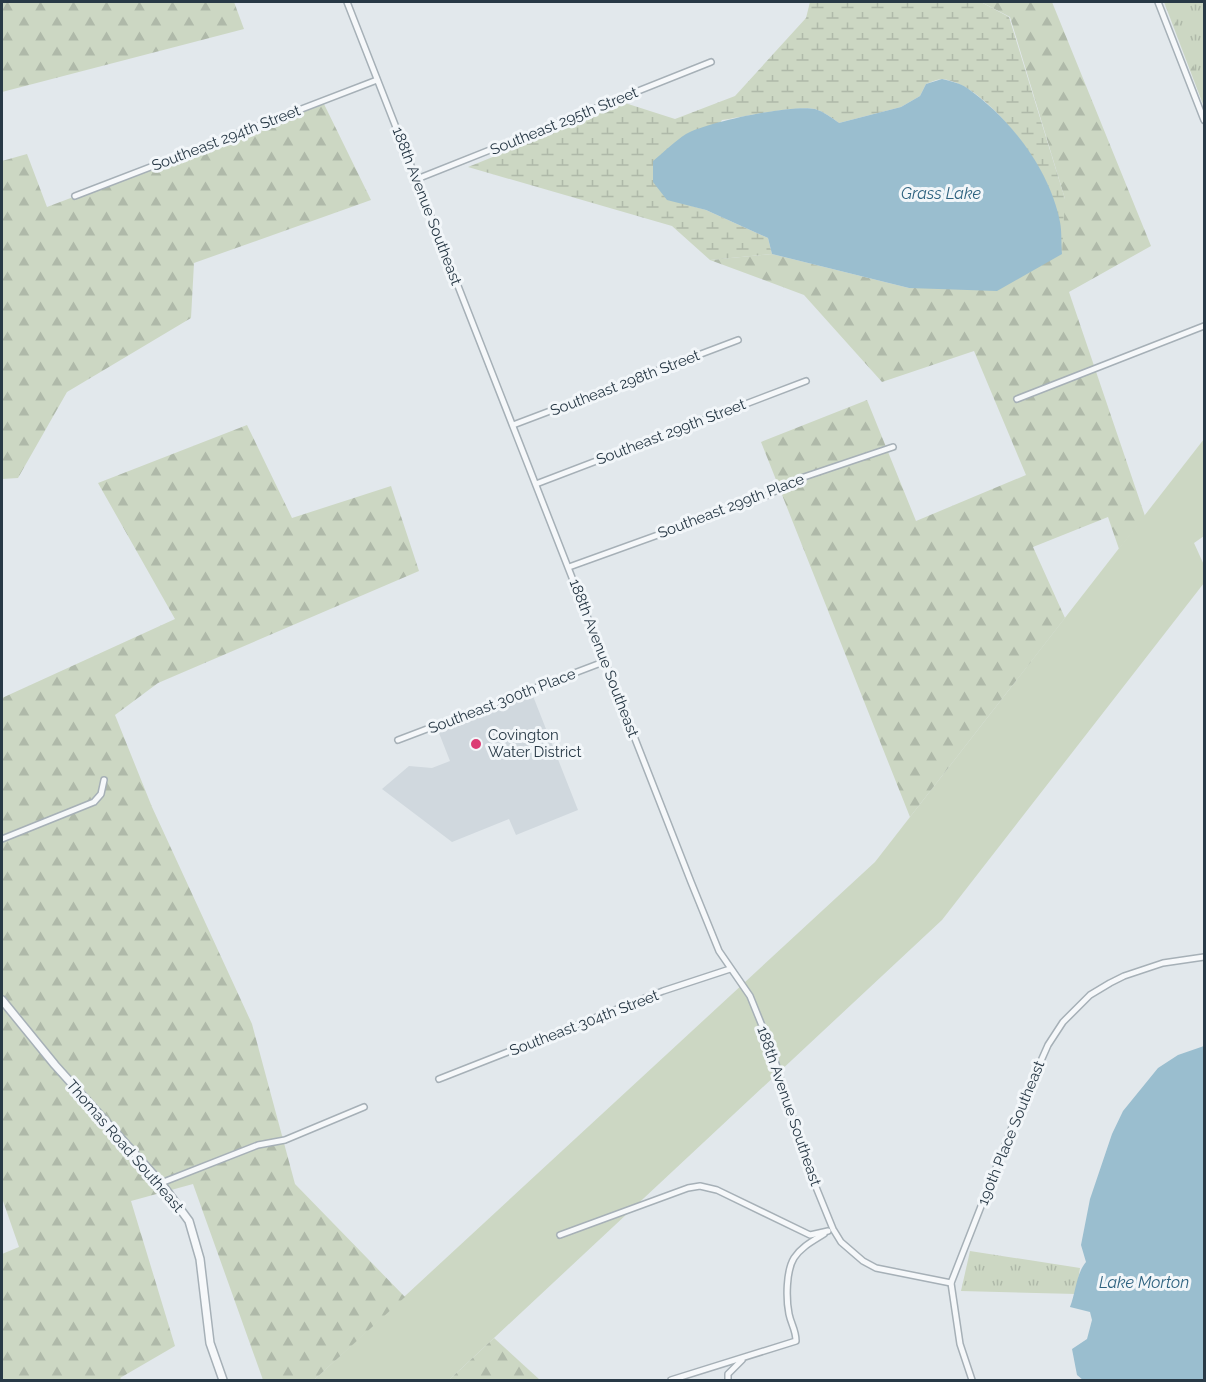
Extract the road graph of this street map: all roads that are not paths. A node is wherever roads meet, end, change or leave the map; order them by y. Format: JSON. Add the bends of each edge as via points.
{"nodes":[{"id":1,"x":347,"y":2,"type":"edge"},
{"id":2,"x":1158,"y":2,"type":"edge"},
{"id":3,"x":711,"y":62,"type":"dead end"},
{"id":4,"x":377,"y":80,"type":"junction"},
{"id":5,"x":1204,"y":120,"type":"edge"},
{"id":6,"x":417,"y":179,"type":"junction"},
{"id":7,"x":75,"y":196,"type":"dead end"},
{"id":8,"x":1204,"y":326,"type":"edge"},
{"id":9,"x":738,"y":340,"type":"dead end"},
{"id":10,"x":806,"y":381,"type":"dead end"},
{"id":11,"x":1017,"y":399,"type":"dead end"},
{"id":12,"x":513,"y":425,"type":"junction"},
{"id":13,"x":893,"y":447,"type":"dead end"},
{"id":14,"x":536,"y":483,"type":"junction"},
{"id":15,"x":569,"y":567,"type":"junction"},
{"id":16,"x":606,"y":661,"type":"junction"},
{"id":17,"x":399,"y":740,"type":"dead end"},
{"id":18,"x":104,"y":780,"type":"dead end"},
{"id":19,"x":2,"y":838,"type":"edge"},
{"id":20,"x":1204,"y":957,"type":"edge"},
{"id":21,"x":730,"y":969,"type":"junction"},
{"id":22,"x":2,"y":1000,"type":"edge"},
{"id":23,"x":439,"y":1079,"type":"dead end"},
{"id":24,"x":364,"y":1107,"type":"dead end"},
{"id":25,"x":161,"y":1183,"type":"junction"},
{"id":26,"x":831,"y":1230,"type":"junction"},
{"id":27,"x":560,"y":1235,"type":"dead end"},
{"id":28,"x":951,"y":1283,"type":"junction"},
{"id":29,"x":743,"y":1359,"type":"junction"},
{"id":30,"x":223,"y":1380,"type":"edge"},
{"id":31,"x":672,"y":1380,"type":"edge"},
{"id":32,"x":728,"y":1380,"type":"edge"},
{"id":33,"x":972,"y":1380,"type":"edge"}],
"edges":[{"from":1,"to":4,"type":"street","name":"188th Avenue Southeast"},
{"from":2,"to":5,"type":"street"},
{"from":3,"to":6,"type":"street","name":"Southeast 295th Street"},
{"from":4,"to":6,"type":"street","name":"188th Avenue Southeast"},
{"from":4,"to":7,"type":"street","name":"Southeast 294th Street"},
{"from":6,"to":12,"type":"street","name":"188th Avenue Southeast"},
{"from":8,"to":11,"type":"street"},
{"from":9,"to":12,"type":"street","name":"Southeast 298th Street"},
{"from":10,"to":14,"type":"street","name":"Southeast 299th Street"},
{"from":12,"to":14,"type":"street","name":"188th Avenue Southeast"},
{"from":13,"to":15,"type":"street","name":"Southeast 299th Place"},
{"from":14,"to":15,"type":"street","name":"188th Avenue Southeast"},
{"from":15,"to":16,"type":"street","name":"188th Avenue Southeast"},
{"from":16,"to":17,"type":"street","name":"Southeast 300th Place"},
{"from":16,"to":21,"type":"street","name":"188th Avenue Southeast","via":[[691,882]]},
{"from":18,"to":19,"type":"street","via":[[101,794],[94,802]]},
{"from":20,"to":28,"type":"street","name":"190th Place Southeast","via":[[1163,963],[1110,983],[1090,995],[1063,1023],[1048,1045],[1014,1122]]},
{"from":21,"to":23,"type":"street","name":"Southeast 304th Street","via":[[663,991]]},
{"from":21,"to":26,"type":"street","name":"188th Avenue Southeast","via":[[750,996],[771,1048],[808,1170]]},
{"from":22,"to":25,"type":"street","name":"Thomas Road Southeast"},
{"from":24,"to":25,"type":"street","via":[[285,1140],[258,1145]]},
{"from":25,"to":30,"type":"street","name":"Thomas Road Southeast","via":[[189,1221],[200,1259],[210,1343]]},
{"from":26,"to":27,"type":"street","via":[[810,1235],[717,1190],[700,1186]]},
{"from":26,"to":28,"type":"street","name":"188th Avenue Southeast","via":[[863,1262],[876,1268]]},
{"from":26,"to":29,"type":"street","via":[[806,1245],[793,1259],[786,1287],[796,1341]]},
{"from":28,"to":33,"type":"street","via":[[960,1344]]},
{"from":29,"to":31,"type":"street"},
{"from":29,"to":32,"type":"street","via":[[728,1374]]}]}
